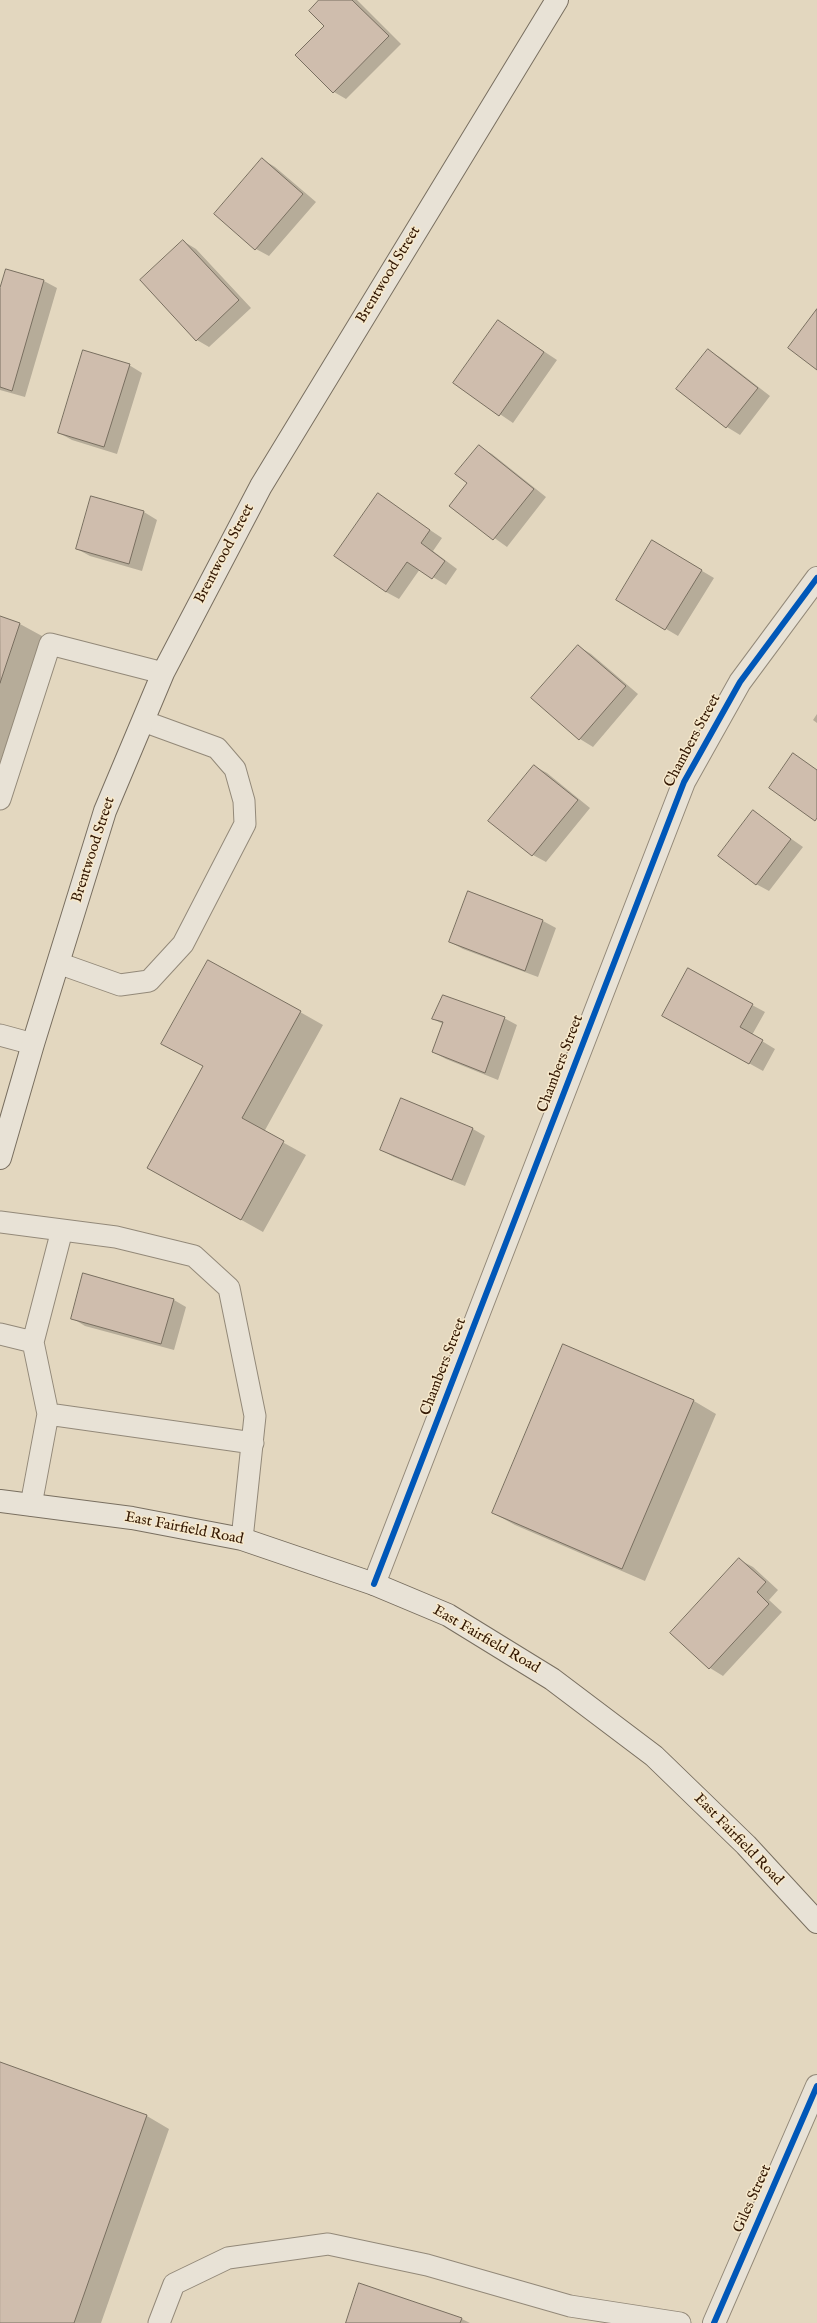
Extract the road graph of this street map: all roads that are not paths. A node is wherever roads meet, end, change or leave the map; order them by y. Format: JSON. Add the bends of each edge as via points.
{"nodes":[{"id":1,"x":557,"y":0,"type":"edge"},
{"id":2,"x":817,"y":578,"type":"edge"},
{"id":3,"x":163,"y":673,"type":"junction"},
{"id":4,"x":143,"y":721,"type":"junction"},
{"id":5,"x":0,"y":799,"type":"edge"},
{"id":6,"x":58,"y":963,"type":"junction"},
{"id":7,"x":0,"y":1035,"type":"edge"},
{"id":8,"x":33,"y":1044,"type":"junction"},
{"id":9,"x":0,"y":1158,"type":"edge"},
{"id":10,"x":0,"y":1222,"type":"edge"},
{"id":11,"x":62,"y":1230,"type":"junction"},
{"id":12,"x":0,"y":1334,"type":"edge"},
{"id":13,"x":33,"y":1342,"type":"junction"},
{"id":14,"x":48,"y":1414,"type":"junction"},
{"id":15,"x":253,"y":1443,"type":"junction"},
{"id":16,"x":0,"y":1501,"type":"edge"},
{"id":17,"x":31,"y":1505,"type":"junction"},
{"id":18,"x":242,"y":1539,"type":"junction"},
{"id":19,"x":374,"y":1584,"type":"junction"},
{"id":20,"x":817,"y":1922,"type":"edge"},
{"id":21,"x":817,"y":2086,"type":"edge"},
{"id":22,"x":159,"y":2323,"type":"edge"},
{"id":23,"x":680,"y":2323,"type":"edge"},
{"id":24,"x":714,"y":2323,"type":"edge"}],
"edges":[{"from":1,"to":3,"type":"main road","name":"Brentwood Street","via":[[261,486]]},
{"from":2,"to":19,"type":"main road","name":"Chambers Street","via":[[740,682],[684,782]]},
{"from":3,"to":4,"type":"main road","name":"Brentwood Street"},
{"from":3,"to":5,"type":"lane","via":[[50,644]]},
{"from":4,"to":6,"type":"main road","name":"Brentwood Street","via":[[105,811]]},
{"from":4,"to":6,"type":"lane","via":[[217,748],[235,769],[244,801],[245,824],[183,944],[149,981],[120,985]]},
{"from":6,"to":8,"type":"main road","name":"Brentwood Street"},
{"from":7,"to":8,"type":"lane"},
{"from":8,"to":9,"type":"main road","name":"Brentwood Street"},
{"from":10,"to":11,"type":"lane"},
{"from":11,"to":13,"type":"lane"},
{"from":11,"to":15,"type":"lane","via":[[116,1237],[194,1256],[229,1288],[255,1416]]},
{"from":12,"to":13,"type":"lane"},
{"from":13,"to":14,"type":"lane"},
{"from":14,"to":15,"type":"lane"},
{"from":14,"to":17,"type":"lane"},
{"from":15,"to":18,"type":"lane"},
{"from":16,"to":17,"type":"main road","name":"East Fairfield Road"},
{"from":17,"to":18,"type":"main road","name":"East Fairfield Road","via":[[132,1518]]},
{"from":18,"to":19,"type":"main road","name":"East Fairfield Road"},
{"from":19,"to":20,"type":"main road","name":"East Fairfield Road","via":[[448,1615],[552,1679],[654,1756],[746,1845]]},
{"from":21,"to":24,"type":"main road","name":"Giles Street"},
{"from":22,"to":23,"type":"lane","via":[[174,2284],[228,2258],[328,2244],[427,2265],[570,2306]]}]}
